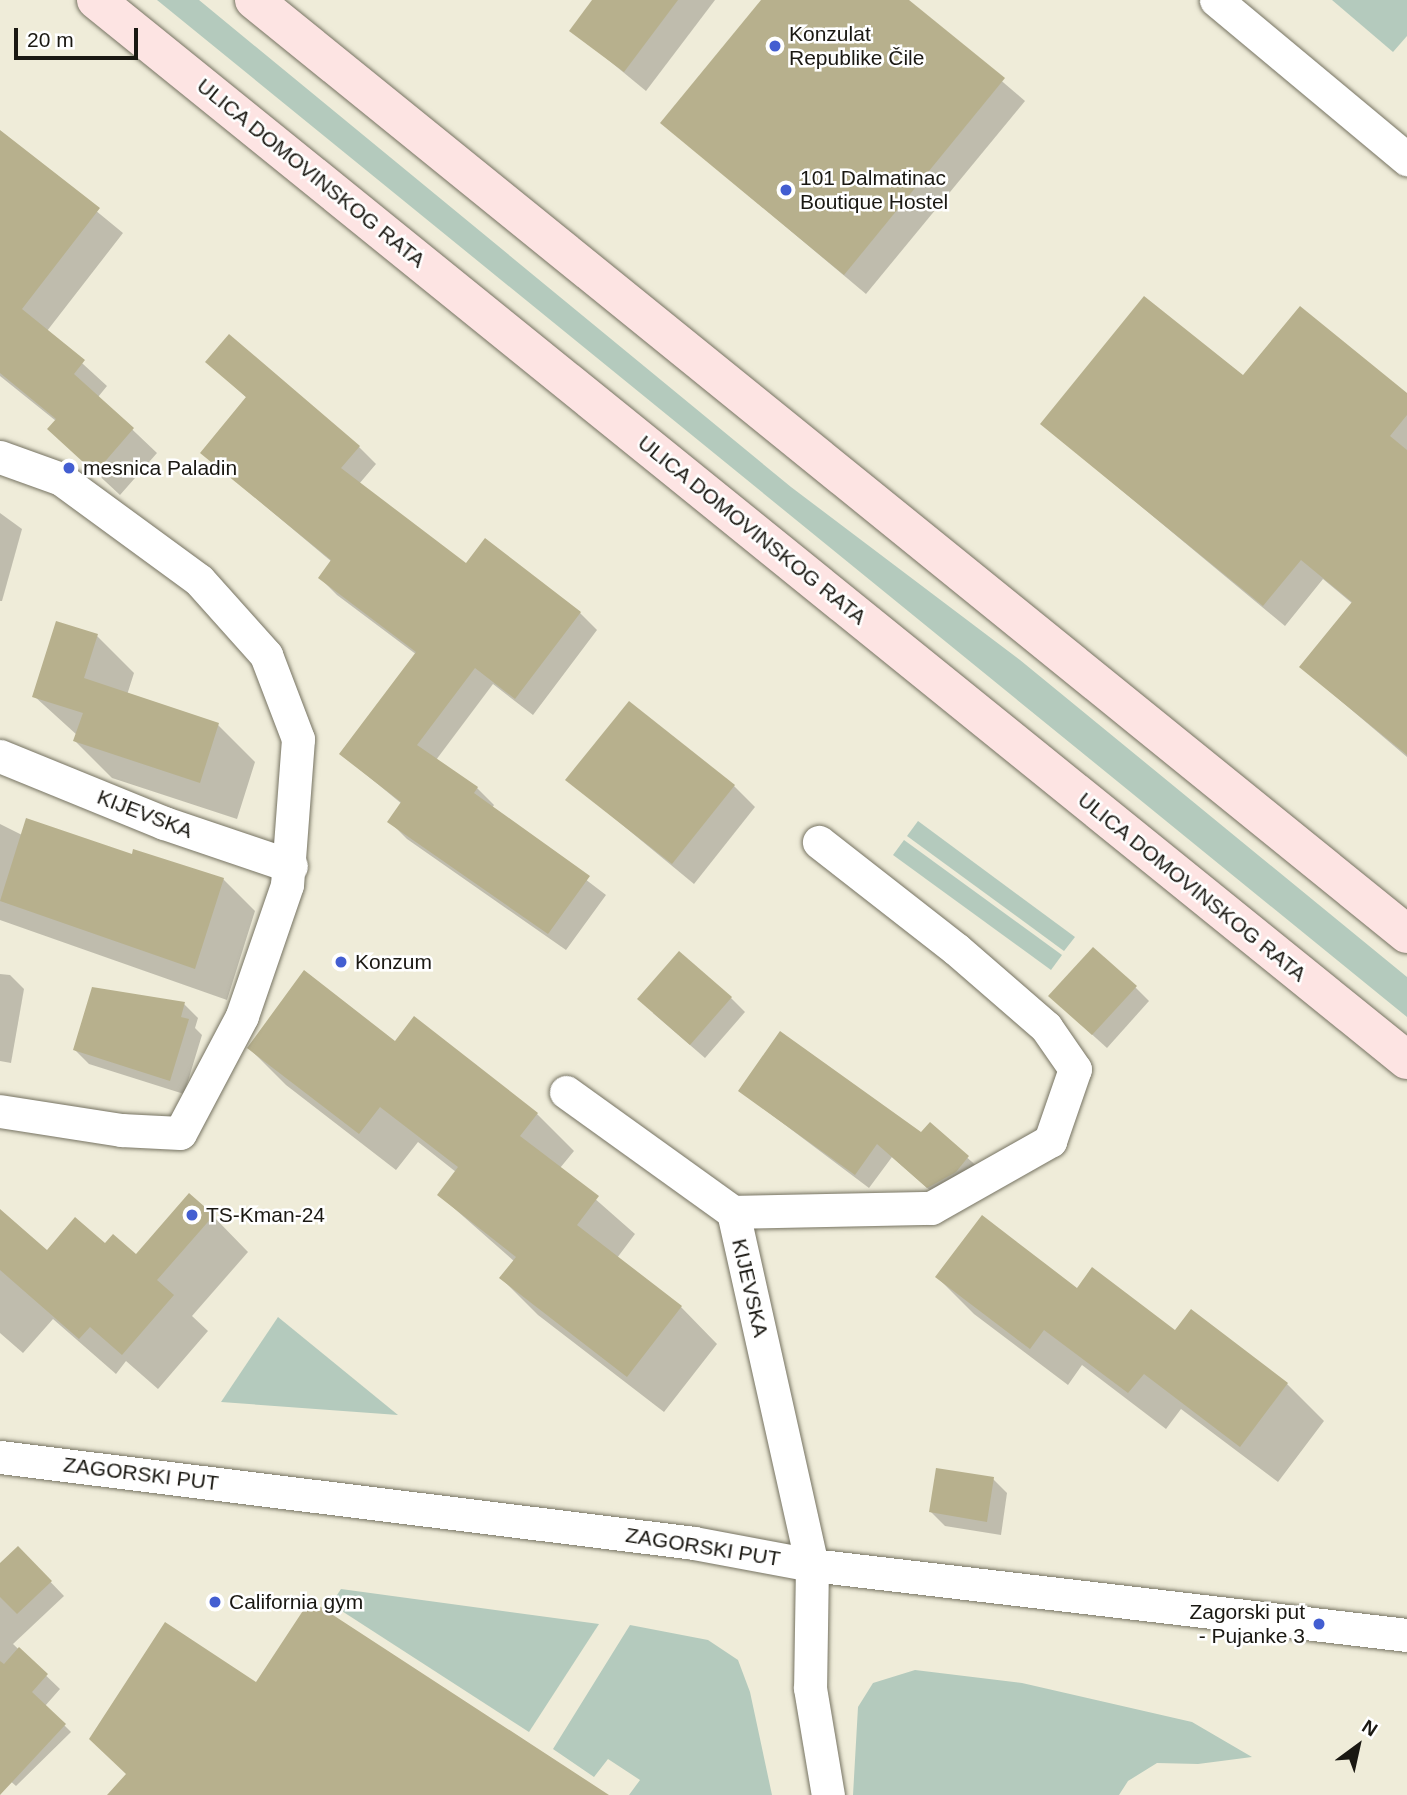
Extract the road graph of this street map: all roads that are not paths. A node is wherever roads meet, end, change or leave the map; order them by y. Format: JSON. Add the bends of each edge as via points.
{"nodes":[{"id":1,"x":96,"y":0,"type":"edge"},
{"id":2,"x":254,"y":0,"type":"edge"},
{"id":3,"x":1216,"y":0,"type":"edge"},
{"id":4,"x":1407,"y":159,"type":"edge"},
{"id":5,"x":0,"y":457,"type":"edge"},
{"id":6,"x":0,"y":756,"type":"edge"},
{"id":7,"x":819,"y":842,"type":"dead end"},
{"id":8,"x":291,"y":866,"type":"junction"},
{"id":9,"x":1407,"y":934,"type":"edge"},
{"id":10,"x":1407,"y":1060,"type":"edge"},
{"id":11,"x":566,"y":1092,"type":"dead end"},
{"id":12,"x":0,"y":1111,"type":"edge"},
{"id":13,"x":733,"y":1212,"type":"junction"},
{"id":14,"x":0,"y":1457,"type":"edge"},
{"id":15,"x":812,"y":1565,"type":"junction"},
{"id":16,"x":1407,"y":1635,"type":"edge"},
{"id":17,"x":828,"y":1795,"type":"edge"}],
"edges":[{"from":1,"to":10,"type":"main road","name":"ULICA DOMOVINSKOG RATA"},
{"from":2,"to":9,"type":"main road"},
{"from":3,"to":4,"type":"street"},
{"from":5,"to":8,"type":"street","via":[[61,479],[199,580],[266,655],[298,739]]},
{"from":6,"to":8,"type":"street","name":"KIJEVSKA","via":[[164,823]]},
{"from":7,"to":13,"type":"street","via":[[956,949],[1046,1027],[1075,1069],[1050,1141],[931,1208]]},
{"from":8,"to":12,"type":"street","via":[[242,1016],[180,1133],[121,1130]]},
{"from":11,"to":13,"type":"street","name":"KIJEVSKA"},
{"from":13,"to":15,"type":"street","name":"KIJEVSKA"},
{"from":14,"to":15,"type":"street","name":"ZAGORSKI PUT","via":[[694,1543]]},
{"from":15,"to":16,"type":"street","name":"ZAGORSKI PUT"},
{"from":15,"to":17,"type":"street","name":"KIJEVSKA","via":[[810,1688]]}]}
